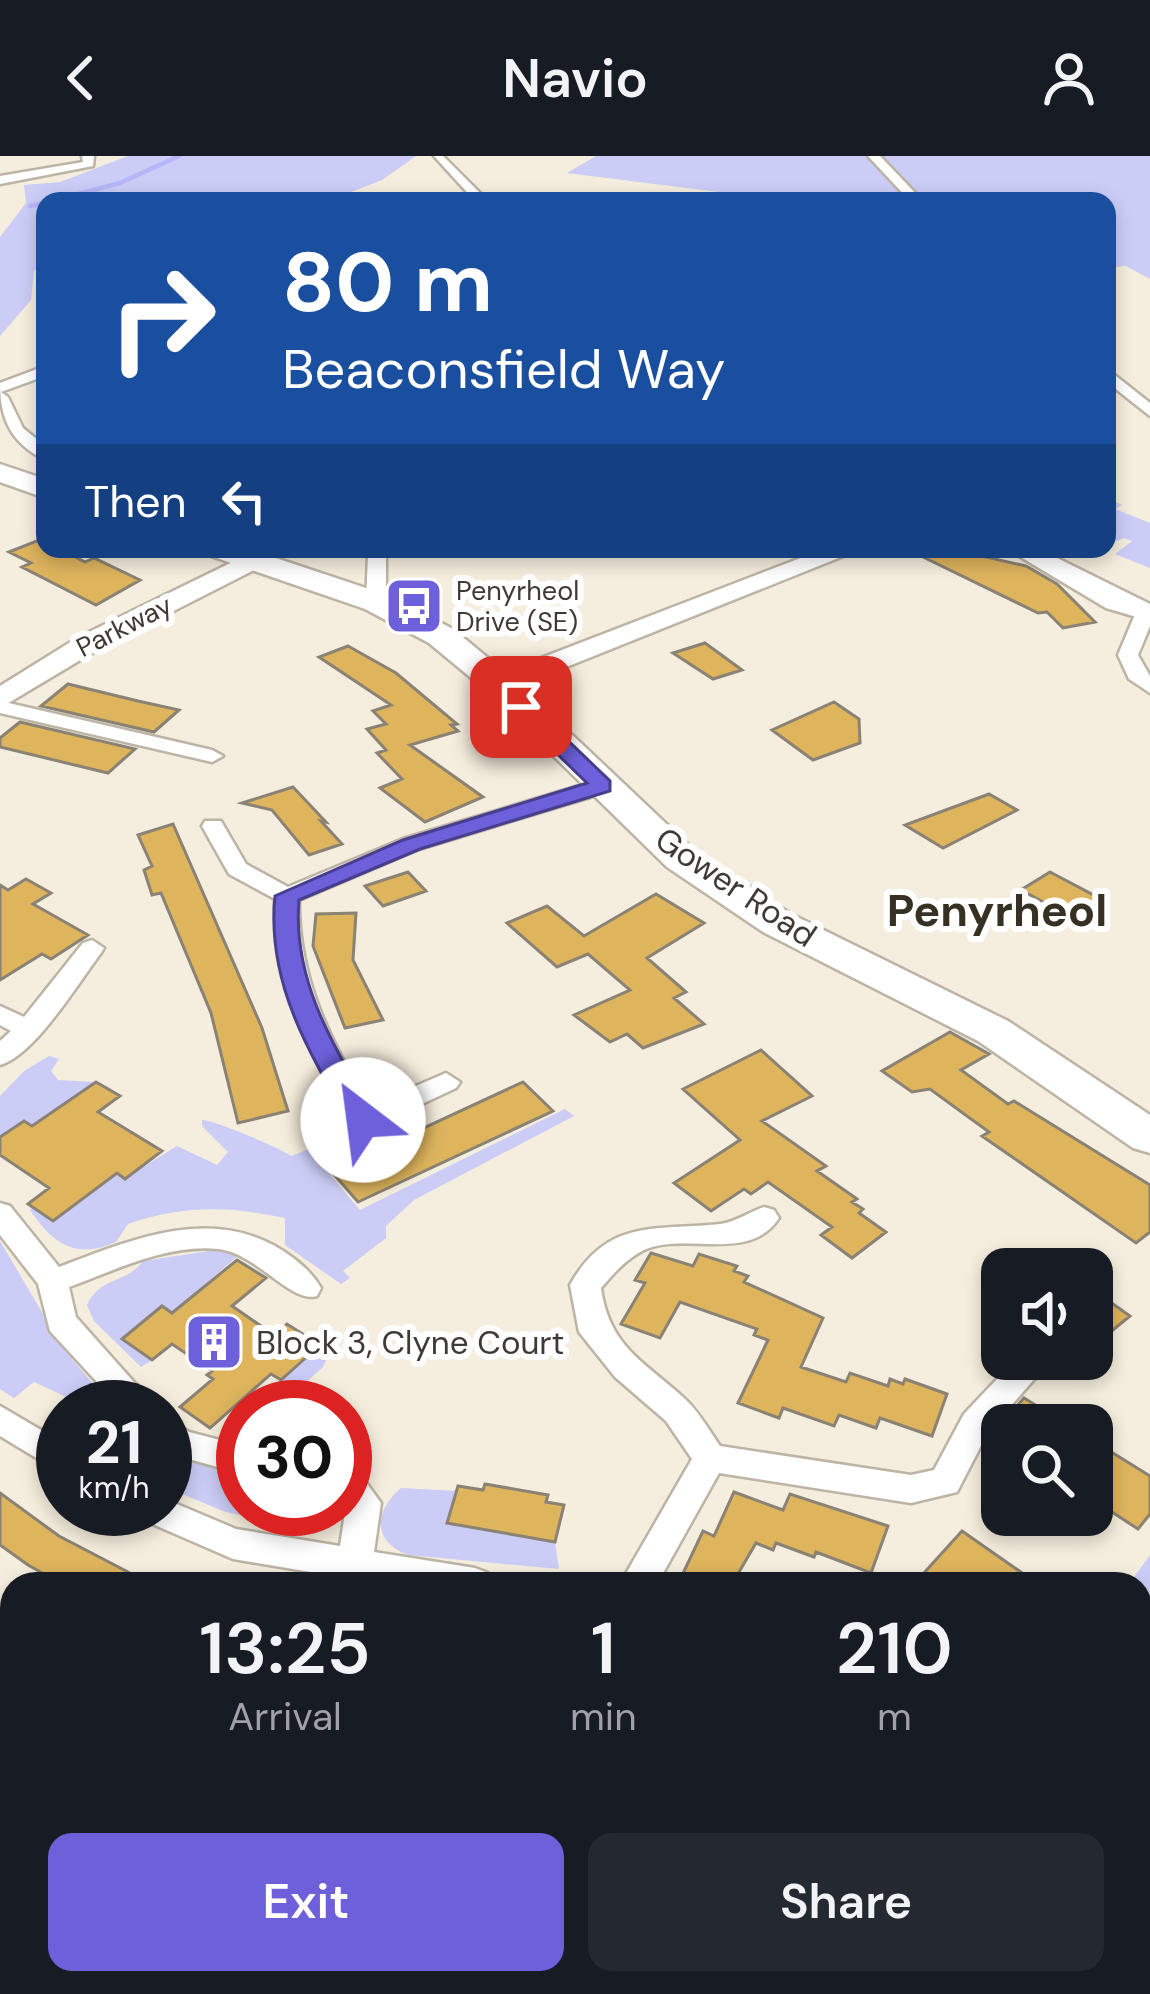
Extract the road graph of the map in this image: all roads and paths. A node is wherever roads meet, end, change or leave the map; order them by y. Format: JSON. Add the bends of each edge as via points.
{"nodes":[{"id":1,"x":88,"y":156,"type":"edge"},
{"id":2,"x":874,"y":156,"type":"edge"},
{"id":3,"x":438,"y":158,"type":"edge"},
{"id":4,"x":1,"y":184,"type":"edge"},
{"id":5,"x":473,"y":192,"type":"edge"},
{"id":6,"x":908,"y":192,"type":"edge"},
{"id":7,"x":36,"y":375,"type":"edge"},
{"id":8,"x":1116,"y":382,"type":"edge"},
{"id":9,"x":0,"y":393,"type":"edge"},
{"id":10,"x":1150,"y":411,"type":"edge"},
{"id":11,"x":36,"y":447,"type":"edge"},
{"id":12,"x":1,"y":473,"type":"edge"},
{"id":13,"x":36,"y":486,"type":"edge"},
{"id":14,"x":247,"y":558,"type":"edge"},
{"id":15,"x":377,"y":558,"type":"edge"},
{"id":16,"x":825,"y":558,"type":"edge"},
{"id":17,"x":1038,"y":558,"type":"edge"},
{"id":18,"x":253,"y":560,"type":"junction"},
{"id":19,"x":376,"y":602,"type":"junction"},
{"id":20,"x":1148,"y":612,"type":"edge"},
{"id":21,"x":499,"y":684,"type":"junction"},
{"id":22,"x":1150,"y":687,"type":"edge"},
{"id":23,"x":0,"y":703,"type":"edge"},
{"id":24,"x":212,"y":756,"type":"dead end"},
{"id":25,"x":602,"y":786,"type":"junction"},
{"id":26,"x":212,"y":826,"type":"dead end"},
{"id":27,"x":287,"y":896,"type":"junction"},
{"id":28,"x":92,"y":948,"type":"dead end"},
{"id":29,"x":0,"y":1013,"type":"edge"},
{"id":30,"x":28,"y":1030,"type":"junction"},
{"id":31,"x":0,"y":1056,"type":"edge"},
{"id":32,"x":446,"y":1082,"type":"dead end"},
{"id":33,"x":1150,"y":1137,"type":"edge"},
{"id":34,"x":0,"y":1214,"type":"edge"},
{"id":35,"x":764,"y":1219,"type":"dead end"},
{"id":36,"x":52,"y":1281,"type":"junction"},
{"id":37,"x":306,"y":1288,"type":"dead end"},
{"id":38,"x":115,"y":1380,"type":"edge"},
{"id":39,"x":1017,"y":1380,"type":"edge"},
{"id":40,"x":0,"y":1419,"type":"edge"},
{"id":41,"x":36,"y":1442,"type":"edge"},
{"id":42,"x":710,"y":1458,"type":"junction"},
{"id":43,"x":192,"y":1526,"type":"edge"},
{"id":44,"x":359,"y":1536,"type":"edge"},
{"id":45,"x":355,"y":1564,"type":"junction"},
{"id":46,"x":403,"y":1572,"type":"edge"},
{"id":47,"x":645,"y":1572,"type":"edge"}],
"edges":[{"from":1,"to":4,"type":"street","via":[[88,164],[67,172]]},
{"from":2,"to":6,"type":"street"},
{"from":3,"to":5,"type":"street"},
{"from":7,"to":9,"type":"street"},
{"from":8,"to":10,"type":"street"},
{"from":9,"to":11,"type":"street","via":[[16,430]]},
{"from":12,"to":13,"type":"main road"},
{"from":14,"to":18,"type":"main road","name":"Gower Road"},
{"from":15,"to":19,"type":"street"},
{"from":16,"to":21,"type":"street"},
{"from":17,"to":20,"type":"street"},
{"from":18,"to":19,"type":"main road","name":"Gower Road"},
{"from":18,"to":23,"type":"street","name":"Parkway","via":[[87,644]]},
{"from":19,"to":21,"type":"main road","name":"Gower Road","via":[[441,635]]},
{"from":20,"to":22,"type":"street","via":[[1128,655]]},
{"from":21,"to":25,"type":"main road","name":"Gower Road"},
{"from":23,"to":24,"type":"street"},
{"from":25,"to":27,"type":"street","via":[[411,844]]},
{"from":25,"to":33,"type":"main road","name":"Gower Road","via":[[681,859],[777,923],[993,1031]]},
{"from":26,"to":27,"type":"street","via":[[237,869]]},
{"from":27,"to":32,"type":"street","via":[[284,927],[301,1010],[363,1120]]},
{"from":28,"to":30,"type":"street"},
{"from":29,"to":30,"type":"street"},
{"from":30,"to":31,"type":"street"},
{"from":34,"to":36,"type":"street"},
{"from":35,"to":42,"type":"street","via":[[745,1232],[644,1235],[606,1257],[585,1285],[590,1323],[626,1368],[678,1412]]},
{"from":36,"to":37,"type":"street","via":[[166,1241],[214,1236],[259,1248]]},
{"from":36,"to":38,"type":"street","via":[[61,1322]]},
{"from":39,"to":42,"type":"street","via":[[976,1424],[945,1482],[911,1489]]},
{"from":40,"to":41,"type":"street"},
{"from":42,"to":47,"type":"street"},
{"from":43,"to":45,"type":"street","via":[[233,1544]]},
{"from":44,"to":45,"type":"street"},
{"from":45,"to":46,"type":"street"}]}
